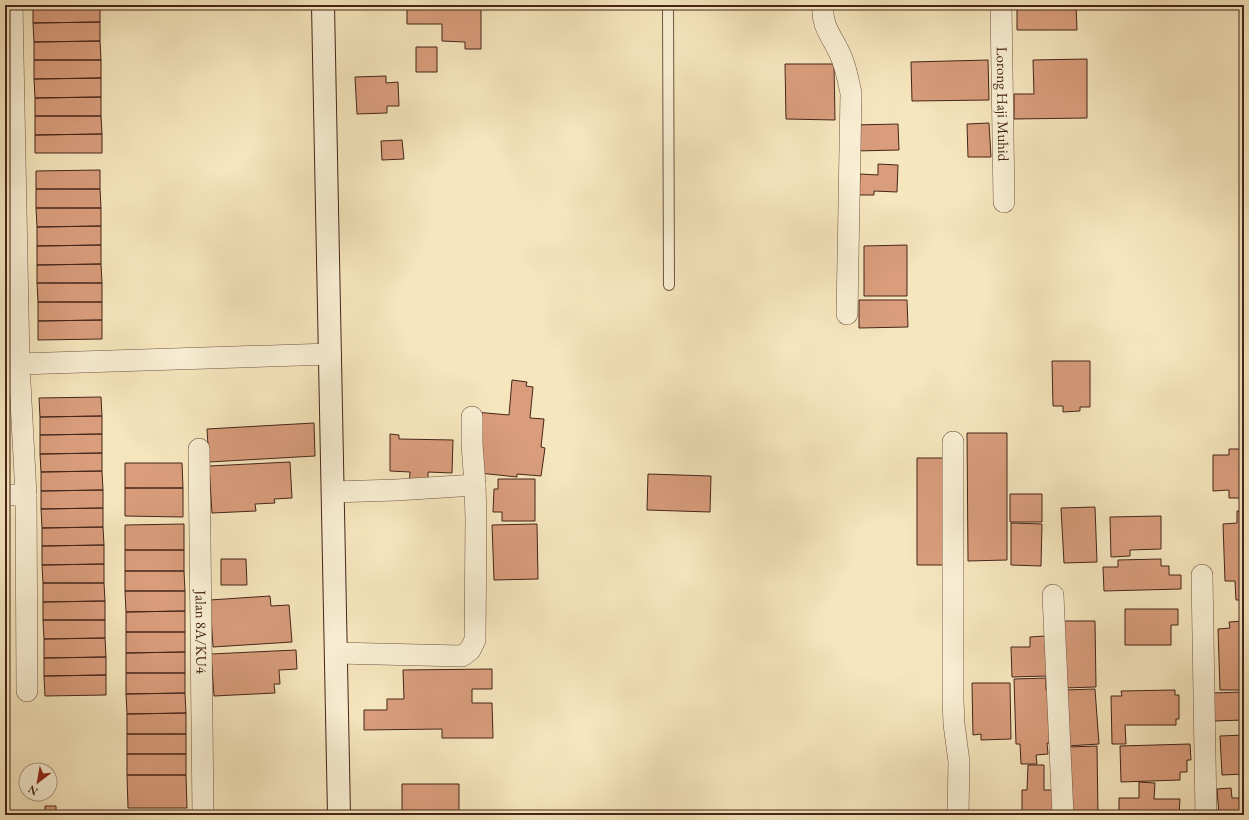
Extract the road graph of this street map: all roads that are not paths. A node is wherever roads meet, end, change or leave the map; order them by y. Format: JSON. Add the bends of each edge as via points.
{"nodes":[{"id":1,"x":12,"y":5,"type":"edge"},
{"id":2,"x":323,"y":5,"type":"edge"},
{"id":3,"x":668,"y":5,"type":"edge"},
{"id":4,"x":823,"y":5,"type":"edge"},
{"id":5,"x":1001,"y":5,"type":"edge"},
{"id":6,"x":1004,"y":202,"type":"dead end"},
{"id":7,"x":669,"y":285,"type":"dead end"},
{"id":8,"x":847,"y":314,"type":"dead end"},
{"id":9,"x":330,"y":354,"type":"junction"},
{"id":10,"x":19,"y":364,"type":"junction"},
{"id":11,"x":472,"y":417,"type":"dead end"},
{"id":12,"x":953,"y":442,"type":"dead end"},
{"id":13,"x":199,"y":449,"type":"dead end"},
{"id":14,"x":475,"y":485,"type":"junction"},
{"id":15,"x":333,"y":492,"type":"junction"},
{"id":16,"x":5,"y":495,"type":"edge"},
{"id":17,"x":26,"y":495,"type":"junction"},
{"id":18,"x":1202,"y":575,"type":"dead end"},
{"id":19,"x":1053,"y":595,"type":"dead end"},
{"id":20,"x":336,"y":653,"type":"junction"},
{"id":21,"x":27,"y":691,"type":"dead end"},
{"id":22,"x":203,"y":815,"type":"edge"},
{"id":23,"x":339,"y":815,"type":"edge"},
{"id":24,"x":958,"y":815,"type":"edge"},
{"id":25,"x":1063,"y":815,"type":"edge"},
{"id":26,"x":1206,"y":815,"type":"edge"}],
"edges":[{"from":1,"to":10,"type":"street"},
{"from":2,"to":9,"type":"street"},
{"from":3,"to":7,"type":"lane"},
{"from":4,"to":8,"type":"street","via":[[825,27],[840,55],[851,93]]},
{"from":5,"to":6,"type":"street","name":"Lorong Haji Muhid"},
{"from":9,"to":10,"type":"street"},
{"from":9,"to":15,"type":"street"},
{"from":10,"to":17,"type":"street"},
{"from":11,"to":14,"type":"street"},
{"from":12,"to":24,"type":"street","via":[[953,700],[959,762]]},
{"from":13,"to":22,"type":"street","name":"Jalan 8A/KU4"},
{"from":14,"to":15,"type":"street"},
{"from":14,"to":20,"type":"street","via":[[475,640],[470,650],[462,656]]},
{"from":15,"to":20,"type":"street"},
{"from":16,"to":17,"type":"street"},
{"from":17,"to":21,"type":"street"},
{"from":18,"to":26,"type":"street"},
{"from":19,"to":25,"type":"street"},
{"from":20,"to":23,"type":"street"}]}
